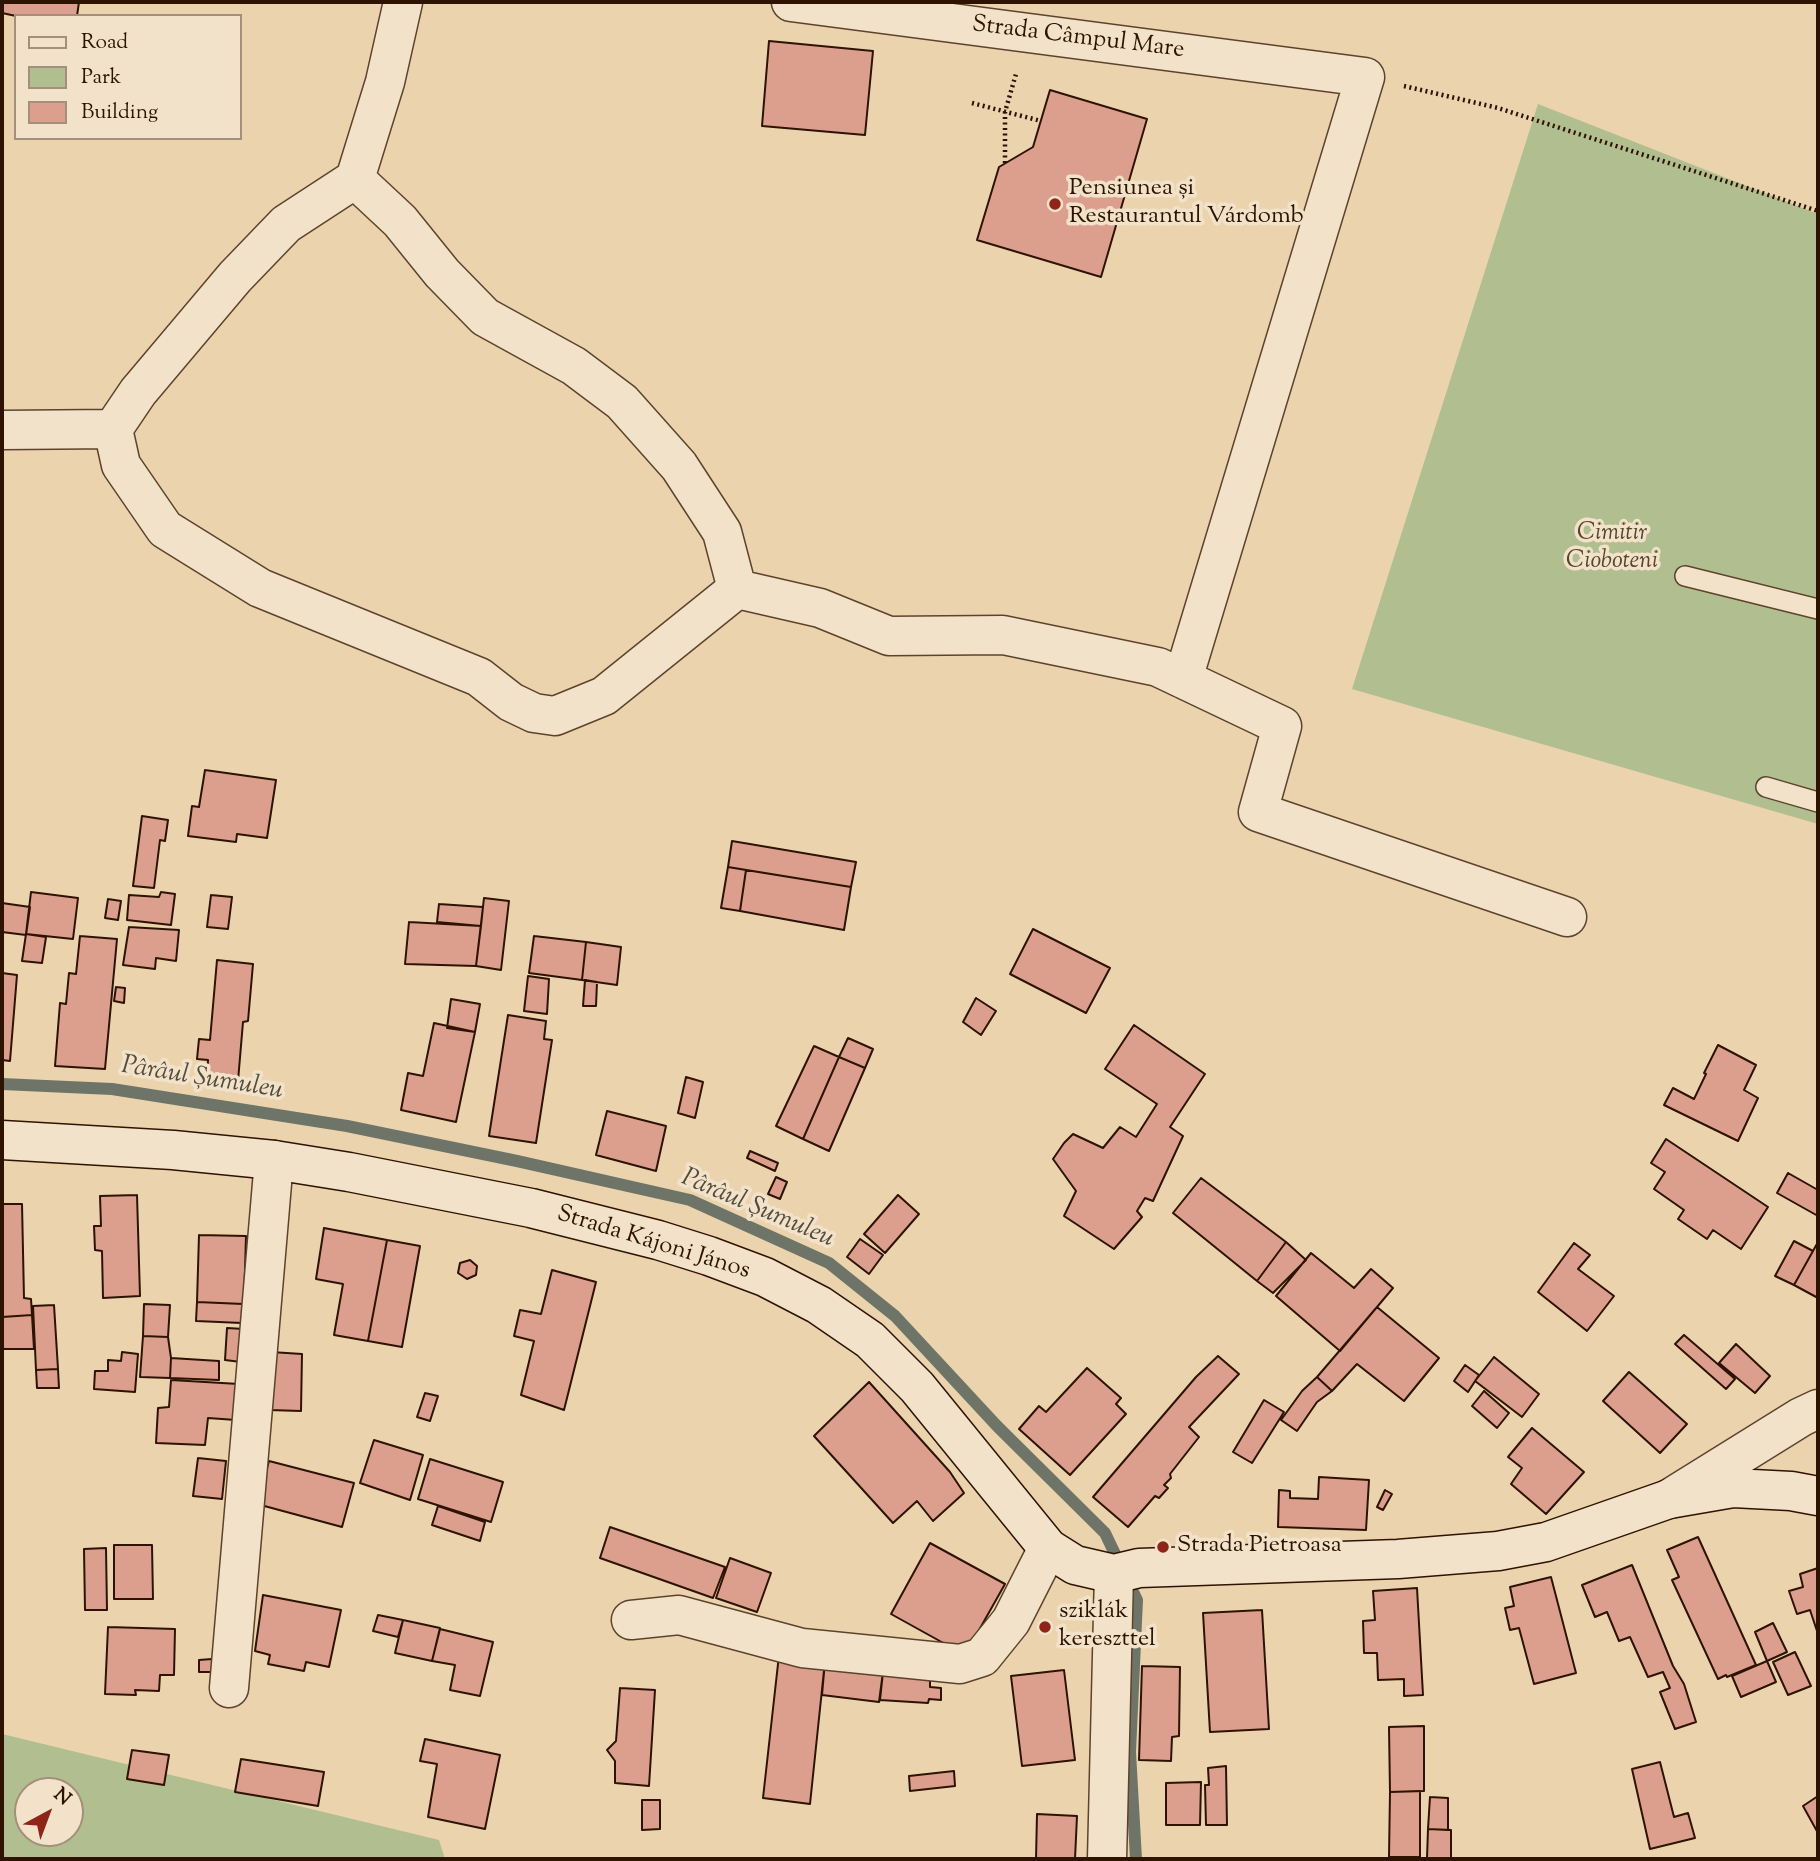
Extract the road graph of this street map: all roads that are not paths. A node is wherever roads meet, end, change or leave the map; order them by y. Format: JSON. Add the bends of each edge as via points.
{"nodes":[{"id":1,"x":403,"y":2,"type":"edge"},
{"id":2,"x":791,"y":2,"type":"edge"},
{"id":3,"x":355,"y":180,"type":"junction"},
{"id":4,"x":113,"y":429,"type":"junction"},
{"id":5,"x":2,"y":430,"type":"edge"},
{"id":6,"x":1685,"y":576,"type":"dead end"},
{"id":7,"x":737,"y":589,"type":"junction"},
{"id":8,"x":1818,"y":609,"type":"edge"},
{"id":9,"x":1183,"y":678,"type":"junction"},
{"id":10,"x":1766,"y":787,"type":"dead end"},
{"id":11,"x":1818,"y":802,"type":"edge"},
{"id":12,"x":1567,"y":917,"type":"dead end"},
{"id":13,"x":2,"y":1140,"type":"edge"},
{"id":14,"x":274,"y":1160,"type":"junction"},
{"id":15,"x":1818,"y":1409,"type":"edge"},
{"id":16,"x":1818,"y":1496,"type":"edge"},
{"id":17,"x":1669,"y":1500,"type":"junction"},
{"id":18,"x":1048,"y":1548,"type":"junction"},
{"id":19,"x":1126,"y":1571,"type":"junction"},
{"id":20,"x":631,"y":1620,"type":"dead end"},
{"id":21,"x":229,"y":1688,"type":"dead end"},
{"id":22,"x":1107,"y":1859,"type":"edge"}],
"edges":[{"from":1,"to":3,"type":"street"},
{"from":2,"to":9,"type":"street","name":"Strada Câmpul Mare","via":[[1365,77]]},
{"from":3,"to":4,"type":"street","via":[[286,224],[235,277],[138,392]]},
{"from":3,"to":7,"type":"street","via":[[400,221],[442,274],[485,317],[574,366],[622,402],[680,466],[722,532]]},
{"from":4,"to":5,"type":"street"},
{"from":4,"to":7,"type":"street","via":[[121,465],[165,529],[260,588],[479,677],[534,713],[555,716],[604,696]]},
{"from":6,"to":8,"type":"lane"},
{"from":7,"to":9,"type":"street","via":[[820,608],[889,636],[1003,635],[1158,667]]},
{"from":9,"to":12,"type":"street","via":[[1282,726],[1258,813]]},
{"from":10,"to":11,"type":"lane"},
{"from":13,"to":14,"type":"street","name":"Strada Kájoni János"},
{"from":14,"to":18,"type":"street","name":"Strada Kájoni János","via":[[531,1208],[671,1244],[775,1283],[819,1305],[870,1340],[917,1387]]},
{"from":14,"to":21,"type":"street"},
{"from":15,"to":17,"type":"street","name":"Strada Kájoni János"},
{"from":16,"to":17,"type":"street","name":"Strada Kájoni János","via":[[1733,1488]]},
{"from":17,"to":19,"type":"street","name":"Strada Kájoni János","via":[[1546,1542],[1498,1551]]},
{"from":18,"to":19,"type":"street","name":"Strada Kájoni János","via":[[1075,1565]]},
{"from":18,"to":20,"type":"street","via":[[1011,1621],[982,1657],[960,1664],[802,1648],[679,1615]]},
{"from":19,"to":22,"type":"street"}]}
